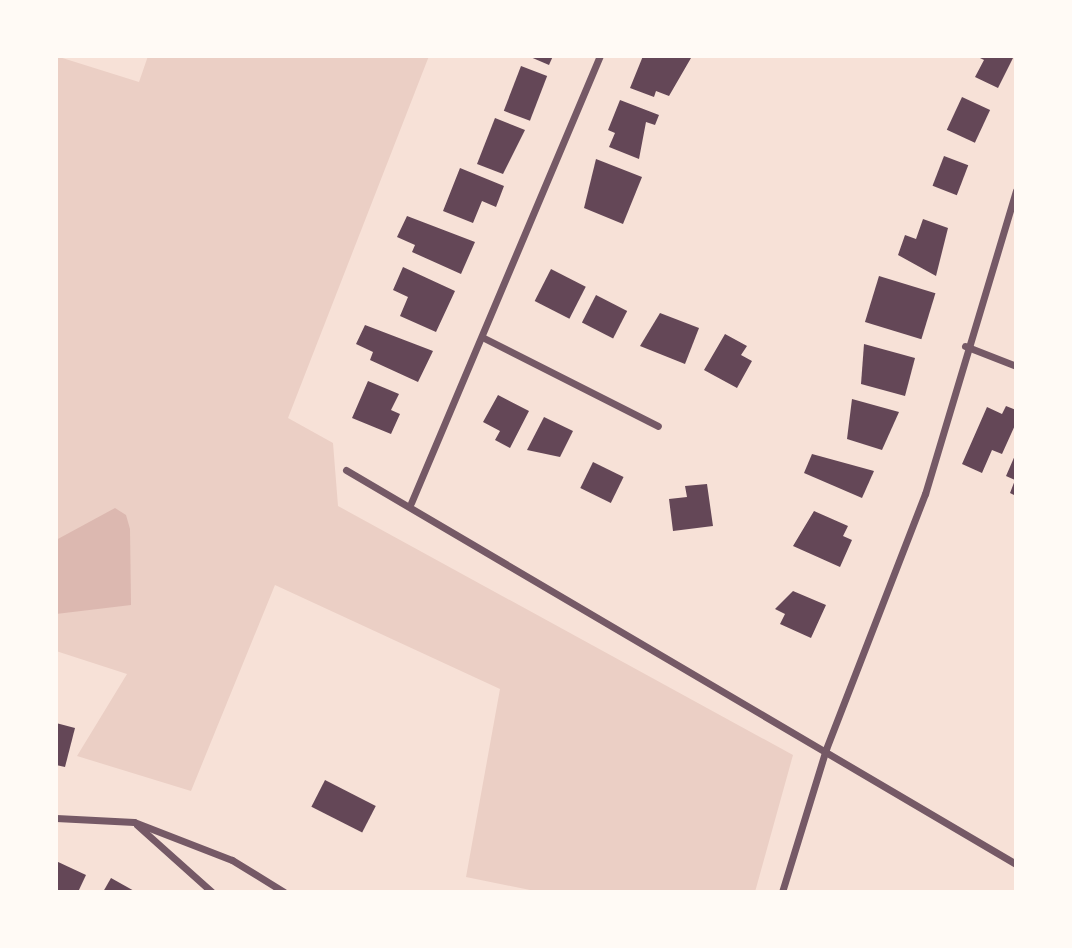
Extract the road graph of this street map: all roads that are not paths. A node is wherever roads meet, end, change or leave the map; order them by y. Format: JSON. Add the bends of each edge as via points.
{"nodes":[{"id":1,"x":600,"y":56,"type":"edge"},
{"id":2,"x":1016,"y":190,"type":"edge"},
{"id":3,"x":482,"y":338,"type":"junction"},
{"id":4,"x":965,"y":346,"type":"junction"},
{"id":5,"x":1016,"y":366,"type":"edge"},
{"id":6,"x":658,"y":426,"type":"dead end"},
{"id":7,"x":346,"y":470,"type":"dead end"},
{"id":8,"x":411,"y":503,"type":"junction"},
{"id":9,"x":825,"y":748,"type":"junction"},
{"id":10,"x":56,"y":818,"type":"edge"},
{"id":11,"x":134,"y":822,"type":"junction"},
{"id":12,"x":1016,"y":864,"type":"edge"},
{"id":13,"x":212,"y":892,"type":"edge"},
{"id":14,"x":285,"y":892,"type":"edge"},
{"id":15,"x":782,"y":892,"type":"edge"}],
"edges":[{"from":1,"to":3,"type":"street"},
{"from":2,"to":4,"type":"street"},
{"from":3,"to":6,"type":"street"},
{"from":3,"to":8,"type":"street"},
{"from":4,"to":5,"type":"street"},
{"from":4,"to":9,"type":"street","via":[[925,494]]},
{"from":7,"to":8,"type":"street"},
{"from":8,"to":9,"type":"street"},
{"from":9,"to":12,"type":"street"},
{"from":9,"to":15,"type":"street"},
{"from":10,"to":11,"type":"street"},
{"from":11,"to":13,"type":"street"},
{"from":11,"to":14,"type":"street","via":[[232,860]]}]}
